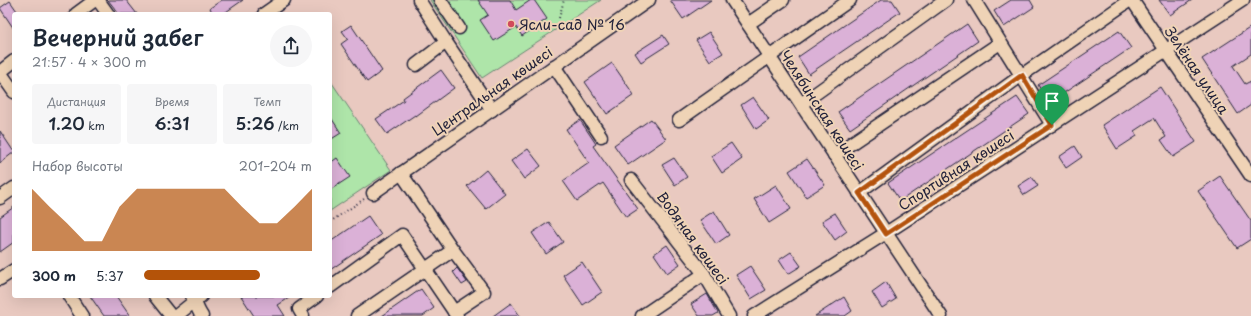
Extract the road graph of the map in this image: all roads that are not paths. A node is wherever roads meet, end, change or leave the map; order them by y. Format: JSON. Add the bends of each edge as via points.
{"nodes":[{"id":1,"x":95,"y":0,"type":"edge"},
{"id":2,"x":98,"y":0,"type":"edge"},
{"id":3,"x":284,"y":0,"type":"edge"},
{"id":4,"x":419,"y":0,"type":"edge"},
{"id":5,"x":440,"y":0,"type":"edge"},
{"id":6,"x":649,"y":0,"type":"edge"},
{"id":7,"x":732,"y":0,"type":"edge"},
{"id":8,"x":783,"y":0,"type":"edge"},
{"id":9,"x":850,"y":0,"type":"edge"},
{"id":10,"x":946,"y":0,"type":"edge"},
{"id":11,"x":974,"y":0,"type":"edge"},
{"id":12,"x":1131,"y":0,"type":"edge"},
{"id":13,"x":1243,"y":0,"type":"edge"},
{"id":14,"x":79,"y":12,"type":"edge"},
{"id":15,"x":107,"y":12,"type":"edge"},
{"id":16,"x":267,"y":12,"type":"edge"},
{"id":17,"x":748,"y":24,"type":"junction"},
{"id":18,"x":459,"y":28,"type":"dead end"},
{"id":19,"x":446,"y":42,"type":"junction"},
{"id":20,"x":1000,"y":43,"type":"junction"},
{"id":21,"x":1166,"y":51,"type":"junction"},
{"id":22,"x":769,"y":56,"type":"junction"},
{"id":23,"x":12,"y":63,"type":"edge"},
{"id":24,"x":416,"y":65,"type":"dead end"},
{"id":25,"x":554,"y":66,"type":"junction"},
{"id":26,"x":0,"y":72,"type":"edge"},
{"id":27,"x":1022,"y":75,"type":"junction"},
{"id":28,"x":12,"y":89,"type":"edge"},
{"id":29,"x":801,"y":104,"type":"junction"},
{"id":30,"x":492,"y":110,"type":"junction"},
{"id":31,"x":679,"y":120,"type":"dead end"},
{"id":32,"x":1052,"y":125,"type":"junction"},
{"id":33,"x":601,"y":136,"type":"dead end"},
{"id":34,"x":834,"y":155,"type":"junction"},
{"id":35,"x":401,"y":173,"type":"junction"},
{"id":36,"x":1251,"y":176,"type":"edge"},
{"id":37,"x":631,"y":180,"type":"dead end"},
{"id":38,"x":12,"y":189,"type":"edge"},
{"id":39,"x":373,"y":193,"type":"road end"},
{"id":40,"x":859,"y":193,"type":"junction"},
{"id":41,"x":1,"y":195,"type":"edge"},
{"id":42,"x":886,"y":234,"type":"junction"},
{"id":43,"x":453,"y":250,"type":"junction"},
{"id":44,"x":426,"y":269,"type":"junction"},
{"id":45,"x":12,"y":271,"type":"edge"},
{"id":46,"x":704,"y":274,"type":"junction"},
{"id":47,"x":0,"y":279,"type":"edge"},
{"id":48,"x":332,"y":286,"type":"edge"},
{"id":49,"x":70,"y":298,"type":"edge"},
{"id":50,"x":157,"y":298,"type":"edge"},
{"id":51,"x":196,"y":298,"type":"edge"},
{"id":52,"x":314,"y":298,"type":"edge"},
{"id":53,"x":456,"y":314,"type":"edge"},
{"id":54,"x":82,"y":316,"type":"edge"},
{"id":55,"x":171,"y":316,"type":"edge"},
{"id":56,"x":176,"y":316,"type":"edge"},
{"id":57,"x":202,"y":316,"type":"edge"},
{"id":58,"x":303,"y":316,"type":"edge"},
{"id":59,"x":357,"y":316,"type":"edge"},
{"id":60,"x":642,"y":316,"type":"edge"},
{"id":61,"x":729,"y":316,"type":"edge"},
{"id":62,"x":754,"y":316,"type":"edge"},
{"id":63,"x":941,"y":316,"type":"edge"}],
"edges":[{"from":1,"to":14,"type":"street"},
{"from":2,"to":15,"type":"street"},
{"from":3,"to":16,"type":"street"},
{"from":4,"to":19,"type":"street"},
{"from":5,"to":18,"type":"street"},
{"from":6,"to":25,"type":"street","name":"Центральная көшесі"},
{"from":7,"to":17,"type":"street","name":"Челябинская көшесі"},
{"from":8,"to":17,"type":"street"},
{"from":9,"to":22,"type":"street"},
{"from":10,"to":29,"type":"street"},
{"from":11,"to":20,"type":"street"},
{"from":12,"to":21,"type":"street","name":"Зелёная улица"},
{"from":12,"to":27,"type":"street"},
{"from":13,"to":21,"type":"street","name":"Спортивная көшесі"},
{"from":17,"to":22,"type":"street","name":"Челябинская көшесі"},
{"from":19,"to":24,"type":"street"},
{"from":19,"to":30,"type":"street"},
{"from":20,"to":27,"type":"street"},
{"from":20,"to":34,"type":"street"},
{"from":21,"to":32,"type":"street","name":"Спортивная көшесі"},
{"from":21,"to":36,"type":"street","name":"Зелёная улица"},
{"from":22,"to":29,"type":"street","name":"Челябинская көшесі"},
{"from":22,"to":31,"type":"street"},
{"from":23,"to":26,"type":"street"},
{"from":25,"to":30,"type":"street","name":"Центральная көшесі"},
{"from":25,"to":33,"type":"street"},
{"from":26,"to":28,"type":"street"},
{"from":27,"to":32,"type":"street"},
{"from":27,"to":40,"type":"street"},
{"from":29,"to":34,"type":"street","name":"Челябинская көшесі"},
{"from":30,"to":35,"type":"street","name":"Центральная көшесі"},
{"from":32,"to":42,"type":"street","name":"Спортивная көшесі"},
{"from":34,"to":40,"type":"street","name":"Челябинская көшесі"},
{"from":35,"to":39,"type":"street","name":"Центральная көшесі"},
{"from":35,"to":43,"type":"street"},
{"from":37,"to":46,"type":"street","name":"Водяная көшесі"},
{"from":38,"to":41,"type":"street"},
{"from":40,"to":42,"type":"street","name":"Челябинская көшесі"},
{"from":42,"to":62,"type":"street","name":"Спортивная көшесі"},
{"from":42,"to":63,"type":"street","name":"Челябинская көшесі"},
{"from":43,"to":44,"type":"street"},
{"from":43,"to":53,"type":"street","via":[[484,292]]},
{"from":44,"to":48,"type":"street","via":[[402,235]]},
{"from":44,"to":53,"type":"street"},
{"from":44,"to":59,"type":"street"},
{"from":45,"to":47,"type":"street"},
{"from":46,"to":60,"type":"street"},
{"from":46,"to":61,"type":"street","name":"Водяная көшесі"},
{"from":49,"to":54,"type":"street"},
{"from":50,"to":55,"type":"street"},
{"from":51,"to":56,"type":"street"},
{"from":51,"to":57,"type":"street","via":[[198,312]]},
{"from":52,"to":58,"type":"street","via":[[299,309]]}]}
